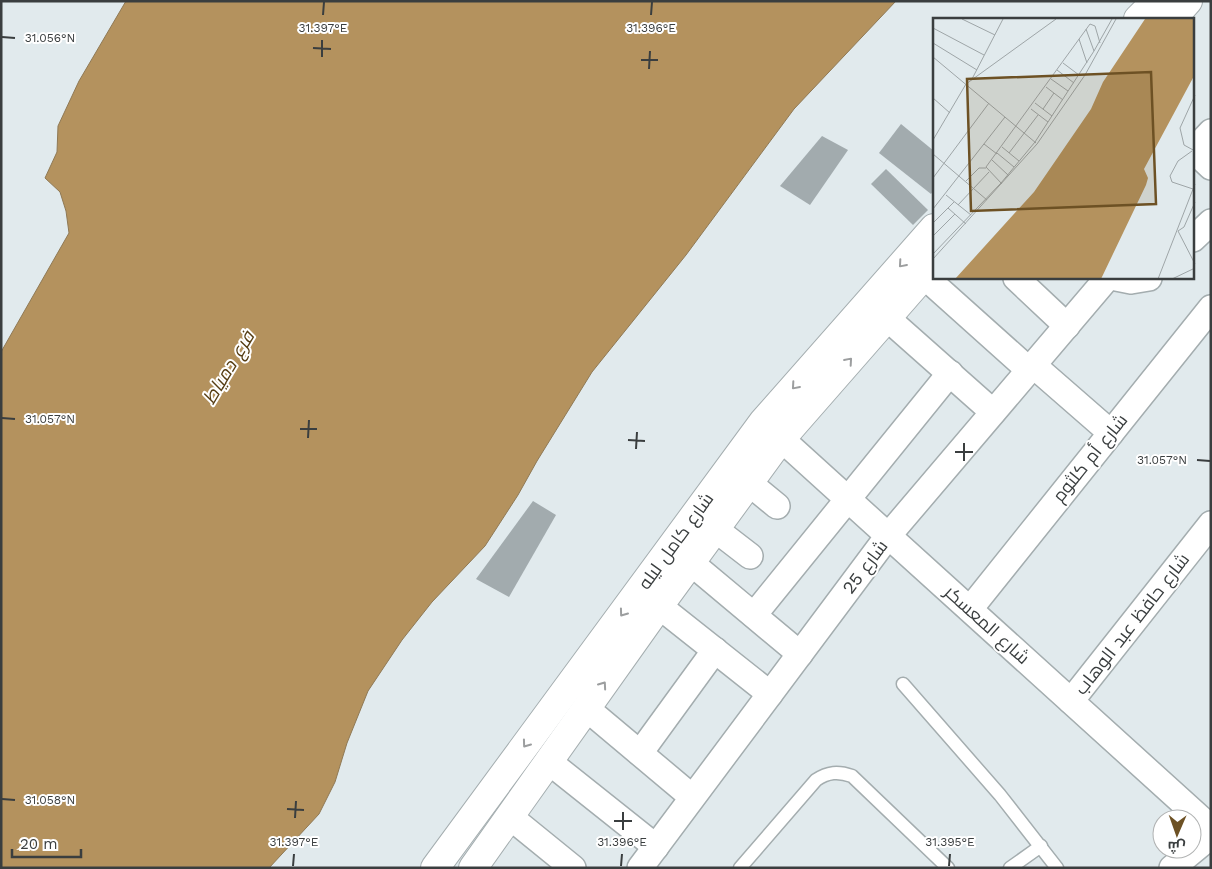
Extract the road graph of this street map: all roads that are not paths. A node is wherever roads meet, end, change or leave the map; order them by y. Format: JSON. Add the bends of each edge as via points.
{"nodes":[{"id":1,"x":1156,"y":1,"type":"edge"},
{"id":2,"x":1188,"y":1,"type":"edge"},
{"id":3,"x":1139,"y":18,"type":"edge"},
{"id":4,"x":1173,"y":18,"type":"edge"},
{"id":5,"x":1211,"y":132,"type":"edge"},
{"id":6,"x":1194,"y":149,"type":"edge"},
{"id":7,"x":1194,"y":151,"type":"edge"},
{"id":8,"x":1211,"y":167,"type":"edge"},
{"id":9,"x":1211,"y":222,"type":"edge"},
{"id":10,"x":933,"y":229,"type":"edge"},
{"id":11,"x":1194,"y":238,"type":"edge"},
{"id":12,"x":929,"y":270,"type":"edge"},
{"id":13,"x":938,"y":279,"type":"edge"},
{"id":14,"x":1017,"y":279,"type":"edge"},
{"id":15,"x":1105,"y":279,"type":"edge"},
{"id":16,"x":1121,"y":279,"type":"edge"},
{"id":17,"x":1143,"y":279,"type":"edge"},
{"id":18,"x":1211,"y":308,"type":"edge"},
{"id":19,"x":887,"y":318,"type":"junction"},
{"id":20,"x":1067,"y":326,"type":"junction"},
{"id":21,"x":1031,"y":368,"type":"junction"},
{"id":22,"x":950,"y":373,"type":"junction"},
{"id":23,"x":993,"y":412,"type":"junction"},
{"id":24,"x":772,"y":431,"type":"junction"},
{"id":25,"x":1111,"y":433,"type":"junction"},
{"id":26,"x":749,"y":482,"type":"junction"},
{"id":27,"x":848,"y":499,"type":"junction"},
{"id":28,"x":777,"y":506,"type":"dead end"},
{"id":29,"x":1211,"y":524,"type":"edge"},
{"id":30,"x":715,"y":529,"type":"junction"},
{"id":31,"x":888,"y":536,"type":"junction"},
{"id":32,"x":750,"y":556,"type":"dead end"},
{"id":33,"x":690,"y":562,"type":"junction"},
{"id":34,"x":659,"y":606,"type":"junction"},
{"id":35,"x":970,"y":609,"type":"junction"},
{"id":36,"x":754,"y":615,"type":"junction"},
{"id":37,"x":715,"y":650,"type":"junction"},
{"id":38,"x":800,"y":654,"type":"junction"},
{"id":39,"x":903,"y":684,"type":"dead end"},
{"id":40,"x":770,"y":694,"type":"junction"},
{"id":41,"x":1071,"y":701,"type":"junction"},
{"id":42,"x":586,"y":708,"type":"junction"},
{"id":43,"x":640,"y":753,"type":"junction"},
{"id":44,"x":548,"y":761,"type":"junction"},
{"id":45,"x":692,"y":797,"type":"junction"},
{"id":46,"x":509,"y":816,"type":"junction"},
{"id":47,"x":1211,"y":828,"type":"edge"},
{"id":48,"x":1211,"y":836,"type":"edge"},
{"id":49,"x":1041,"y":846,"type":"junction"},
{"id":50,"x":656,"y":847,"type":"junction"},
{"id":51,"x":1178,"y":865,"type":"edge"},
{"id":52,"x":476,"y":867,"type":"edge"},
{"id":53,"x":435,"y":868,"type":"edge"},
{"id":54,"x":573,"y":868,"type":"edge"},
{"id":55,"x":640,"y":868,"type":"edge"},
{"id":56,"x":740,"y":868,"type":"edge"},
{"id":57,"x":948,"y":868,"type":"edge"},
{"id":58,"x":1010,"y":868,"type":"edge"},
{"id":59,"x":1057,"y":868,"type":"edge"}],
"edges":[{"from":1,"to":3,"type":"street"},
{"from":2,"to":4,"type":"street"},
{"from":5,"to":6,"type":"street"},
{"from":7,"to":8,"type":"street"},
{"from":9,"to":11,"type":"street"},
{"from":10,"to":24,"type":"street","name":"شارع كامل ليله","one_way":true},
{"from":12,"to":19,"type":"street","name":"شارع كامل ليله"},
{"from":13,"to":21,"type":"street"},
{"from":14,"to":20,"type":"street"},
{"from":15,"to":20,"type":"street","name":"شارع 25"},
{"from":16,"to":17,"type":"street"},
{"from":18,"to":25,"type":"street","name":"شارع أم كلثوم"},
{"from":19,"to":22,"type":"street"},
{"from":24,"to":19,"type":"street","name":"شارع كامل ليله","one_way":true},
{"from":20,"to":21,"type":"street","name":"شارع 25"},
{"from":21,"to":23,"type":"street","name":"شارع 25"},
{"from":21,"to":25,"type":"street"},
{"from":22,"to":23,"type":"street"},
{"from":22,"to":27,"type":"street"},
{"from":23,"to":31,"type":"street","name":"شارع 25"},
{"from":24,"to":26,"type":"street","name":"شارع كامل ليله"},
{"from":24,"to":27,"type":"street","name":"شارع المعسكر"},
{"from":24,"to":53,"type":"street","name":"شارع كامل ليله","one_way":true},
{"from":25,"to":35,"type":"street","name":"شارع أم كلثوم"},
{"from":26,"to":28,"type":"street"},
{"from":26,"to":30,"type":"street","name":"شارع كامل ليله"},
{"from":27,"to":31,"type":"street","name":"شارع المعسكر"},
{"from":27,"to":36,"type":"street"},
{"from":29,"to":41,"type":"street","name":"شارع حافظ عبد الوهاب"},
{"from":30,"to":32,"type":"street"},
{"from":30,"to":33,"type":"street","name":"شارع كامل ليله"},
{"from":31,"to":35,"type":"street","name":"شارع المعسكر"},
{"from":31,"to":38,"type":"street","name":"شارع 25"},
{"from":33,"to":34,"type":"street","name":"شارع كامل ليله"},
{"from":33,"to":36,"type":"street"},
{"from":34,"to":37,"type":"street"},
{"from":42,"to":34,"type":"street","name":"شارع كامل ليله","one_way":true},
{"from":35,"to":41,"type":"street","name":"شارع المعسكر"},
{"from":36,"to":38,"type":"street"},
{"from":37,"to":40,"type":"street"},
{"from":37,"to":43,"type":"street"},
{"from":38,"to":40,"type":"street","name":"شارع 25"},
{"from":39,"to":49,"type":"lane"},
{"from":40,"to":45,"type":"street","name":"شارع 25"},
{"from":41,"to":47,"type":"street","name":"شارع المعسكر"},
{"from":42,"to":43,"type":"street"},
{"from":42,"to":44,"type":"street","name":"شارع كامل ليله"},
{"from":43,"to":45,"type":"street"},
{"from":44,"to":46,"type":"street","name":"شارع كامل ليله"},
{"from":44,"to":50,"type":"street"},
{"from":45,"to":50,"type":"street","name":"شارع 25"},
{"from":46,"to":52,"type":"street","name":"شارع كامل ليله"},
{"from":46,"to":54,"type":"street"},
{"from":48,"to":51,"type":"street"},
{"from":49,"to":58,"type":"lane"},
{"from":49,"to":59,"type":"lane"},
{"from":50,"to":55,"type":"street","name":"شارع 25"},
{"from":56,"to":57,"type":"lane","via":[[816,780],[833,772],[852,776]]}]}
